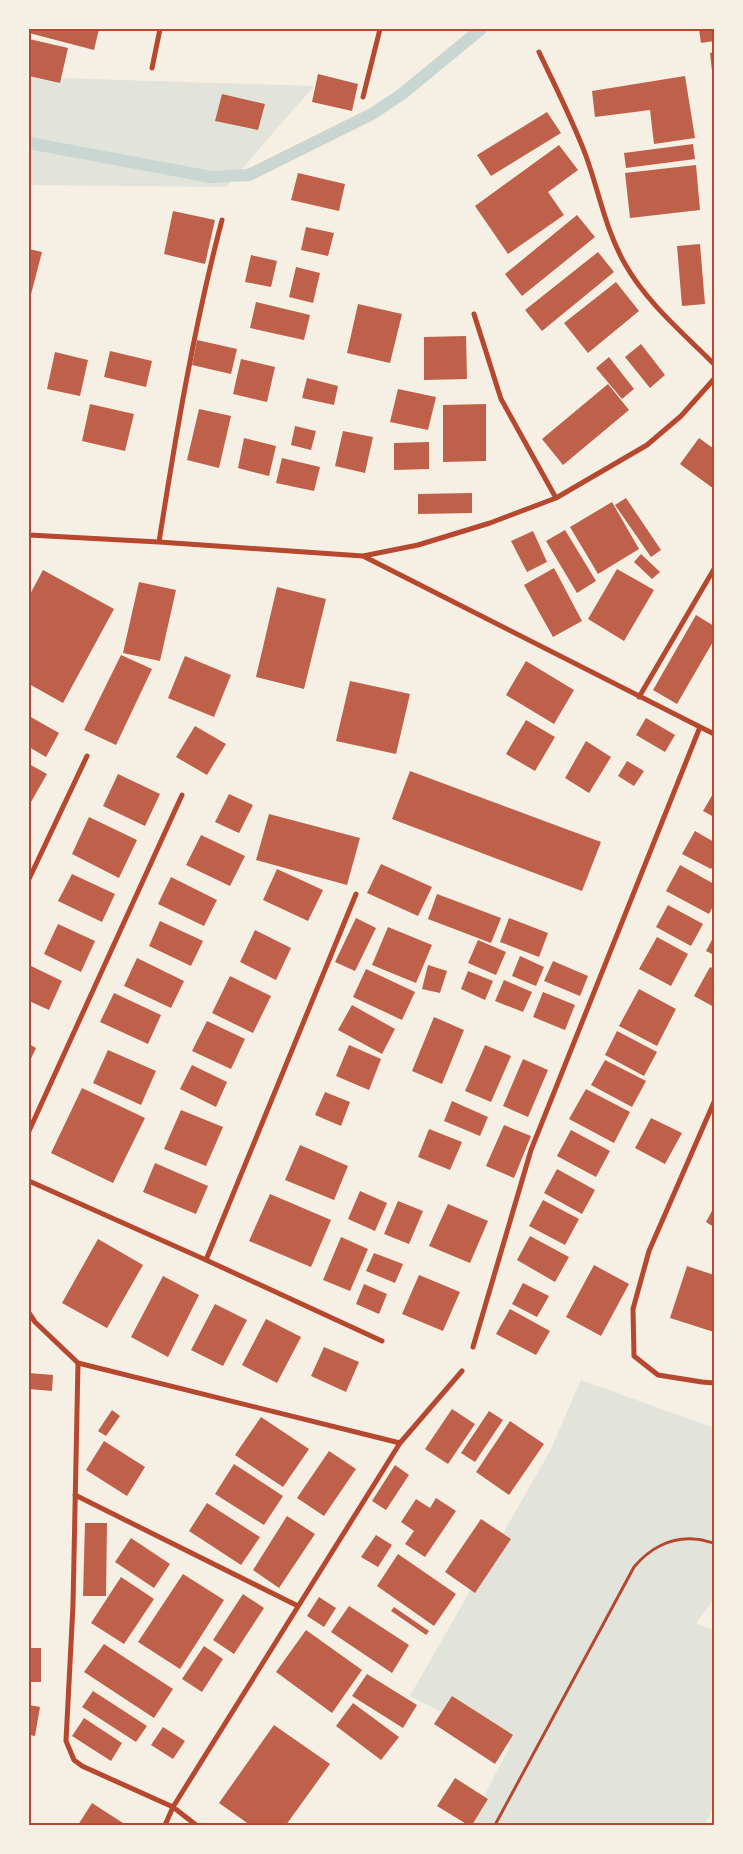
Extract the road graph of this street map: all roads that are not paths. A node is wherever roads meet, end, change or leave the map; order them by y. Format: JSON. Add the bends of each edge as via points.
{"nodes":[{"id":1,"x":160,"y":29,"type":"edge"},
{"id":2,"x":380,"y":29,"type":"edge"},
{"id":3,"x":539,"y":52,"type":"dead end"},
{"id":4,"x":152,"y":68,"type":"dead end"},
{"id":5,"x":363,"y":97,"type":"dead end"},
{"id":6,"x":222,"y":220,"type":"dead end"},
{"id":7,"x":474,"y":314,"type":"dead end"},
{"id":8,"x":714,"y":364,"type":"edge"},
{"id":9,"x":714,"y":379,"type":"edge"},
{"id":10,"x":556,"y":498,"type":"junction"},
{"id":11,"x":29,"y":535,"type":"edge"},
{"id":12,"x":159,"y":542,"type":"junction"},
{"id":13,"x":363,"y":556,"type":"junction"},
{"id":14,"x":714,"y":569,"type":"edge"},
{"id":15,"x":639,"y":697,"type":"junction"},
{"id":16,"x":700,"y":727,"type":"junction"},
{"id":17,"x":714,"y":734,"type":"edge"},
{"id":18,"x":87,"y":756,"type":"dead end"},
{"id":19,"x":182,"y":795,"type":"dead end"},
{"id":20,"x":29,"y":879,"type":"edge"},
{"id":21,"x":356,"y":894,"type":"dead end"},
{"id":22,"x":714,"y":1102,"type":"edge"},
{"id":23,"x":29,"y":1131,"type":"edge"},
{"id":24,"x":29,"y":1181,"type":"edge"},
{"id":25,"x":206,"y":1260,"type":"junction"},
{"id":26,"x":29,"y":1313,"type":"edge"},
{"id":27,"x":382,"y":1341,"type":"dead end"},
{"id":28,"x":473,"y":1347,"type":"dead end"},
{"id":29,"x":78,"y":1363,"type":"junction"},
{"id":30,"x":462,"y":1371,"type":"dead end"},
{"id":31,"x":714,"y":1383,"type":"edge"},
{"id":32,"x":400,"y":1443,"type":"junction"},
{"id":33,"x":75,"y":1495,"type":"junction"},
{"id":34,"x":298,"y":1606,"type":"junction"},
{"id":35,"x":173,"y":1807,"type":"junction"},
{"id":36,"x":165,"y":1825,"type":"edge"},
{"id":37,"x":196,"y":1825,"type":"edge"}],
"edges":[{"from":1,"to":4,"type":"street"},
{"from":2,"to":5,"type":"street"},
{"from":3,"to":8,"type":"street","via":[[586,156],[625,263],[657,307]]},
{"from":6,"to":12,"type":"street","via":[[204,288]]},
{"from":7,"to":10,"type":"street","via":[[501,399]]},
{"from":9,"to":10,"type":"street","via":[[681,416],[647,445]]},
{"from":10,"to":13,"type":"street","via":[[418,545]]},
{"from":11,"to":12,"type":"street"},
{"from":12,"to":13,"type":"street"},
{"from":13,"to":15,"type":"street"},
{"from":14,"to":15,"type":"street"},
{"from":15,"to":16,"type":"street"},
{"from":16,"to":17,"type":"street"},
{"from":16,"to":28,"type":"street","via":[[531,1150]]},
{"from":18,"to":20,"type":"street"},
{"from":19,"to":23,"type":"street"},
{"from":21,"to":25,"type":"street"},
{"from":22,"to":31,"type":"street","via":[[649,1251],[633,1309],[634,1356],[658,1375]]},
{"from":24,"to":25,"type":"street"},
{"from":25,"to":27,"type":"street"},
{"from":26,"to":29,"type":"street"},
{"from":29,"to":32,"type":"street"},
{"from":29,"to":33,"type":"street"},
{"from":30,"to":32,"type":"street"},
{"from":32,"to":34,"type":"street"},
{"from":33,"to":34,"type":"street"},
{"from":33,"to":35,"type":"street","via":[[66,1741],[74,1760],[82,1766]]},
{"from":34,"to":35,"type":"street"},
{"from":35,"to":36,"type":"street"},
{"from":35,"to":37,"type":"street"}]}
